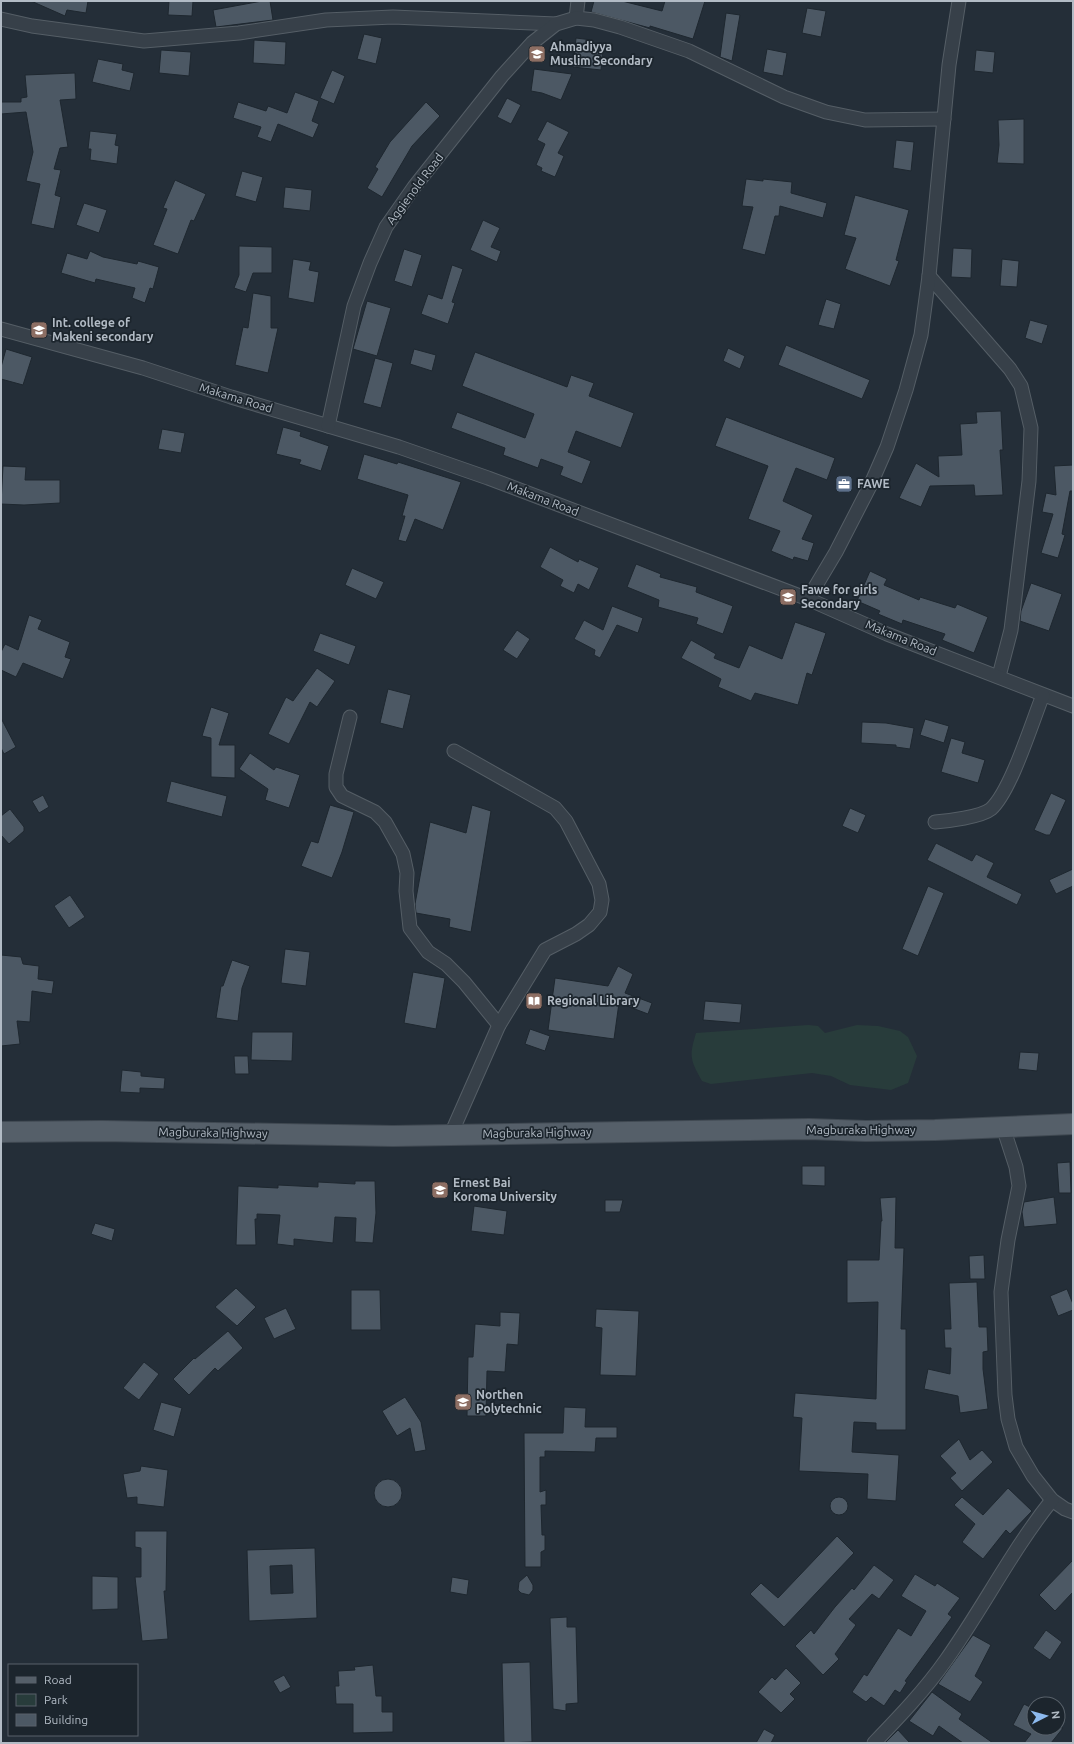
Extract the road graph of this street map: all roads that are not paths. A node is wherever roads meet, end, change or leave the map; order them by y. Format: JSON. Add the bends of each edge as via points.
{"nodes":[{"id":1,"x":578,"y":1,"type":"edge"},
{"id":2,"x":959,"y":1,"type":"edge"},
{"id":3,"x":576,"y":18,"type":"junction"},
{"id":4,"x":1,"y":19,"type":"edge"},
{"id":5,"x":556,"y":24,"type":"junction"},
{"id":6,"x":944,"y":119,"type":"junction"},
{"id":7,"x":929,"y":276,"type":"junction"},
{"id":8,"x":1,"y":329,"type":"edge"},
{"id":9,"x":328,"y":426,"type":"junction"},
{"id":10,"x":808,"y":599,"type":"junction"},
{"id":11,"x":999,"y":676,"type":"junction"},
{"id":12,"x":1043,"y":695,"type":"junction"},
{"id":13,"x":1073,"y":706,"type":"edge"},
{"id":14,"x":350,"y":717,"type":"dead end"},
{"id":15,"x":454,"y":751,"type":"dead end"},
{"id":16,"x":935,"y":822,"type":"dead end"},
{"id":17,"x":499,"y":1025,"type":"junction"},
{"id":18,"x":1073,"y":1124,"type":"edge"},
{"id":19,"x":1003,"y":1127,"type":"junction"},
{"id":20,"x":1,"y":1132,"type":"edge"},
{"id":21,"x":450,"y":1134,"type":"junction"},
{"id":22,"x":1052,"y":1500,"type":"junction"},
{"id":23,"x":1073,"y":1512,"type":"edge"},
{"id":24,"x":874,"y":1743,"type":"edge"}],
"edges":[{"from":1,"to":3,"type":"street"},
{"from":2,"to":6,"type":"street"},
{"from":3,"to":5,"type":"street","name":"Aggienold Road"},
{"from":3,"to":6,"type":"street","via":[[620,27],[689,51],[784,97],[826,112],[865,120]]},
{"from":4,"to":5,"type":"street","via":[[32,26],[144,41],[239,33],[326,20],[378,17]]},
{"from":5,"to":9,"type":"street","name":"Aggienold Road","via":[[532,43],[502,76],[414,187],[386,227],[354,306]]},
{"from":6,"to":7,"type":"street"},
{"from":7,"to":10,"type":"street","via":[[921,335],[887,447],[836,552]]},
{"from":7,"to":11,"type":"street","via":[[1010,369],[1021,386],[1031,428],[1029,480],[1011,630]]},
{"from":8,"to":9,"type":"street","name":"Makama Road","via":[[143,368]]},
{"from":9,"to":10,"type":"street","name":"Makama Road","via":[[488,478]]},
{"from":10,"to":11,"type":"street","name":"Makama Road","via":[[887,634]]},
{"from":11,"to":12,"type":"street","name":"Makama Road"},
{"from":12,"to":13,"type":"street","name":"Makama Road"},
{"from":12,"to":16,"type":"street","via":[[1012,774],[990,810],[953,821]]},
{"from":14,"to":17,"type":"street","via":[[336,774],[336,787],[342,796],[375,812],[396,838],[407,873],[406,892],[410,928],[428,952],[446,964],[464,982]]},
{"from":15,"to":17,"type":"street","via":[[555,808],[566,820],[592,869],[599,884],[602,900],[600,912],[589,925],[545,950]]},
{"from":17,"to":21,"type":"street"},
{"from":18,"to":19,"type":"main road","name":"Magburaka Highway"},
{"from":19,"to":21,"type":"main road","name":"Magburaka Highway"},
{"from":19,"to":22,"type":"street","via":[[1016,1167],[1019,1186],[1001,1292],[1008,1420],[1016,1447],[1033,1476]]},
{"from":20,"to":21,"type":"main road","name":"Magburaka Highway","via":[[102,1131],[393,1136]]},
{"from":22,"to":23,"type":"street"},
{"from":22,"to":24,"type":"street","via":[[1018,1547],[946,1661],[904,1712]]}]}
